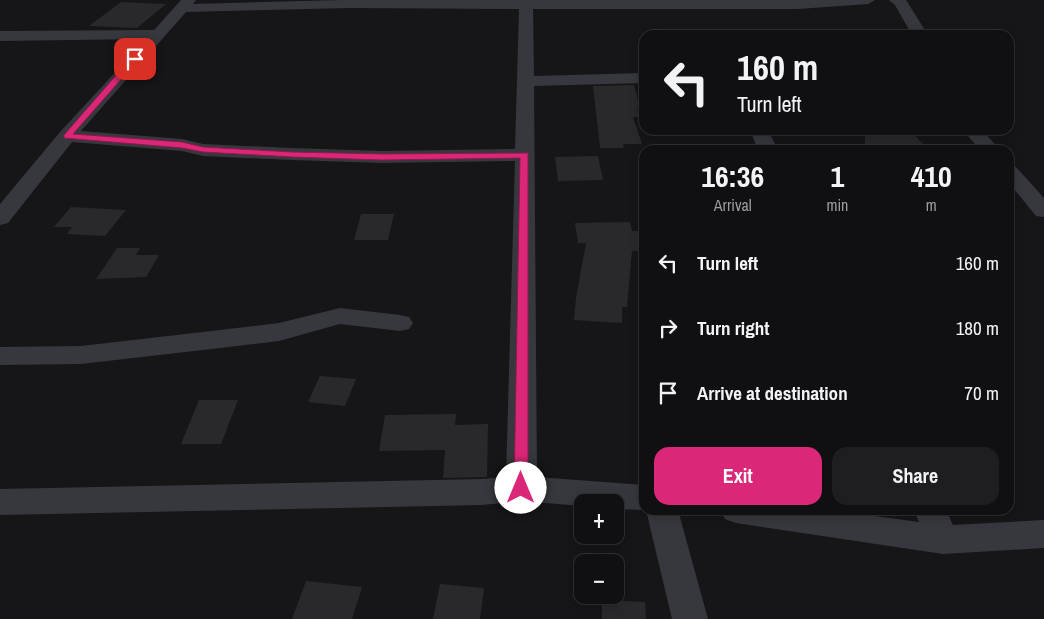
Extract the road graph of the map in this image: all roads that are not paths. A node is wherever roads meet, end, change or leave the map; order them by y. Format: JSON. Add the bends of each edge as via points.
{"nodes":[{"id":1,"x":868,"y":0,"type":"edge"},
{"id":2,"x":896,"y":0,"type":"edge"},
{"id":3,"x":526,"y":2,"type":"edge"},
{"id":4,"x":186,"y":4,"type":"edge"},
{"id":5,"x":919,"y":30,"type":"edge"},
{"id":6,"x":156,"y":34,"type":"junction"},
{"id":7,"x":0,"y":36,"type":"edge"},
{"id":8,"x":639,"y":78,"type":"edge"},
{"id":9,"x":527,"y":81,"type":"junction"},
{"id":10,"x":976,"y":135,"type":"edge"},
{"id":11,"x":67,"y":136,"type":"junction"},
{"id":12,"x":986,"y":145,"type":"edge"},
{"id":13,"x":525,"y":155,"type":"junction"},
{"id":14,"x":1014,"y":177,"type":"edge"},
{"id":15,"x":1044,"y":211,"type":"edge"},
{"id":16,"x":0,"y":218,"type":"edge"},
{"id":17,"x":400,"y":323,"type":"dead end"},
{"id":18,"x":0,"y":356,"type":"edge"},
{"id":19,"x":521,"y":488,"type":"junction"},
{"id":20,"x":639,"y":498,"type":"edge"},
{"id":21,"x":0,"y":502,"type":"edge"},
{"id":22,"x":663,"y":515,"type":"edge"},
{"id":23,"x":770,"y":515,"type":"edge"},
{"id":24,"x":932,"y":515,"type":"edge"},
{"id":25,"x":1044,"y":534,"type":"edge"},
{"id":26,"x":943,"y":540,"type":"junction"},
{"id":27,"x":690,"y":619,"type":"edge"}],
"edges":[{"from":1,"to":3,"type":"street","via":[[798,5]]},
{"from":2,"to":5,"type":"street"},
{"from":3,"to":4,"type":"street"},
{"from":3,"to":9,"type":"street"},
{"from":4,"to":6,"type":"street"},
{"from":6,"to":7,"type":"street"},
{"from":6,"to":11,"type":"street"},
{"from":8,"to":9,"type":"street"},
{"from":9,"to":13,"type":"street"},
{"from":10,"to":12,"type":"street"},
{"from":11,"to":13,"type":"street","via":[[182,145],[203,150],[292,154],[382,157]]},
{"from":11,"to":16,"type":"street"},
{"from":13,"to":19,"type":"street"},
{"from":14,"to":15,"type":"street"},
{"from":17,"to":18,"type":"street","via":[[340,316],[279,332],[220,339],[81,355]]},
{"from":19,"to":20,"type":"street"},
{"from":19,"to":21,"type":"street"},
{"from":22,"to":27,"type":"street"},
{"from":23,"to":26,"type":"street"},
{"from":24,"to":26,"type":"street"},
{"from":25,"to":26,"type":"street"}]}
